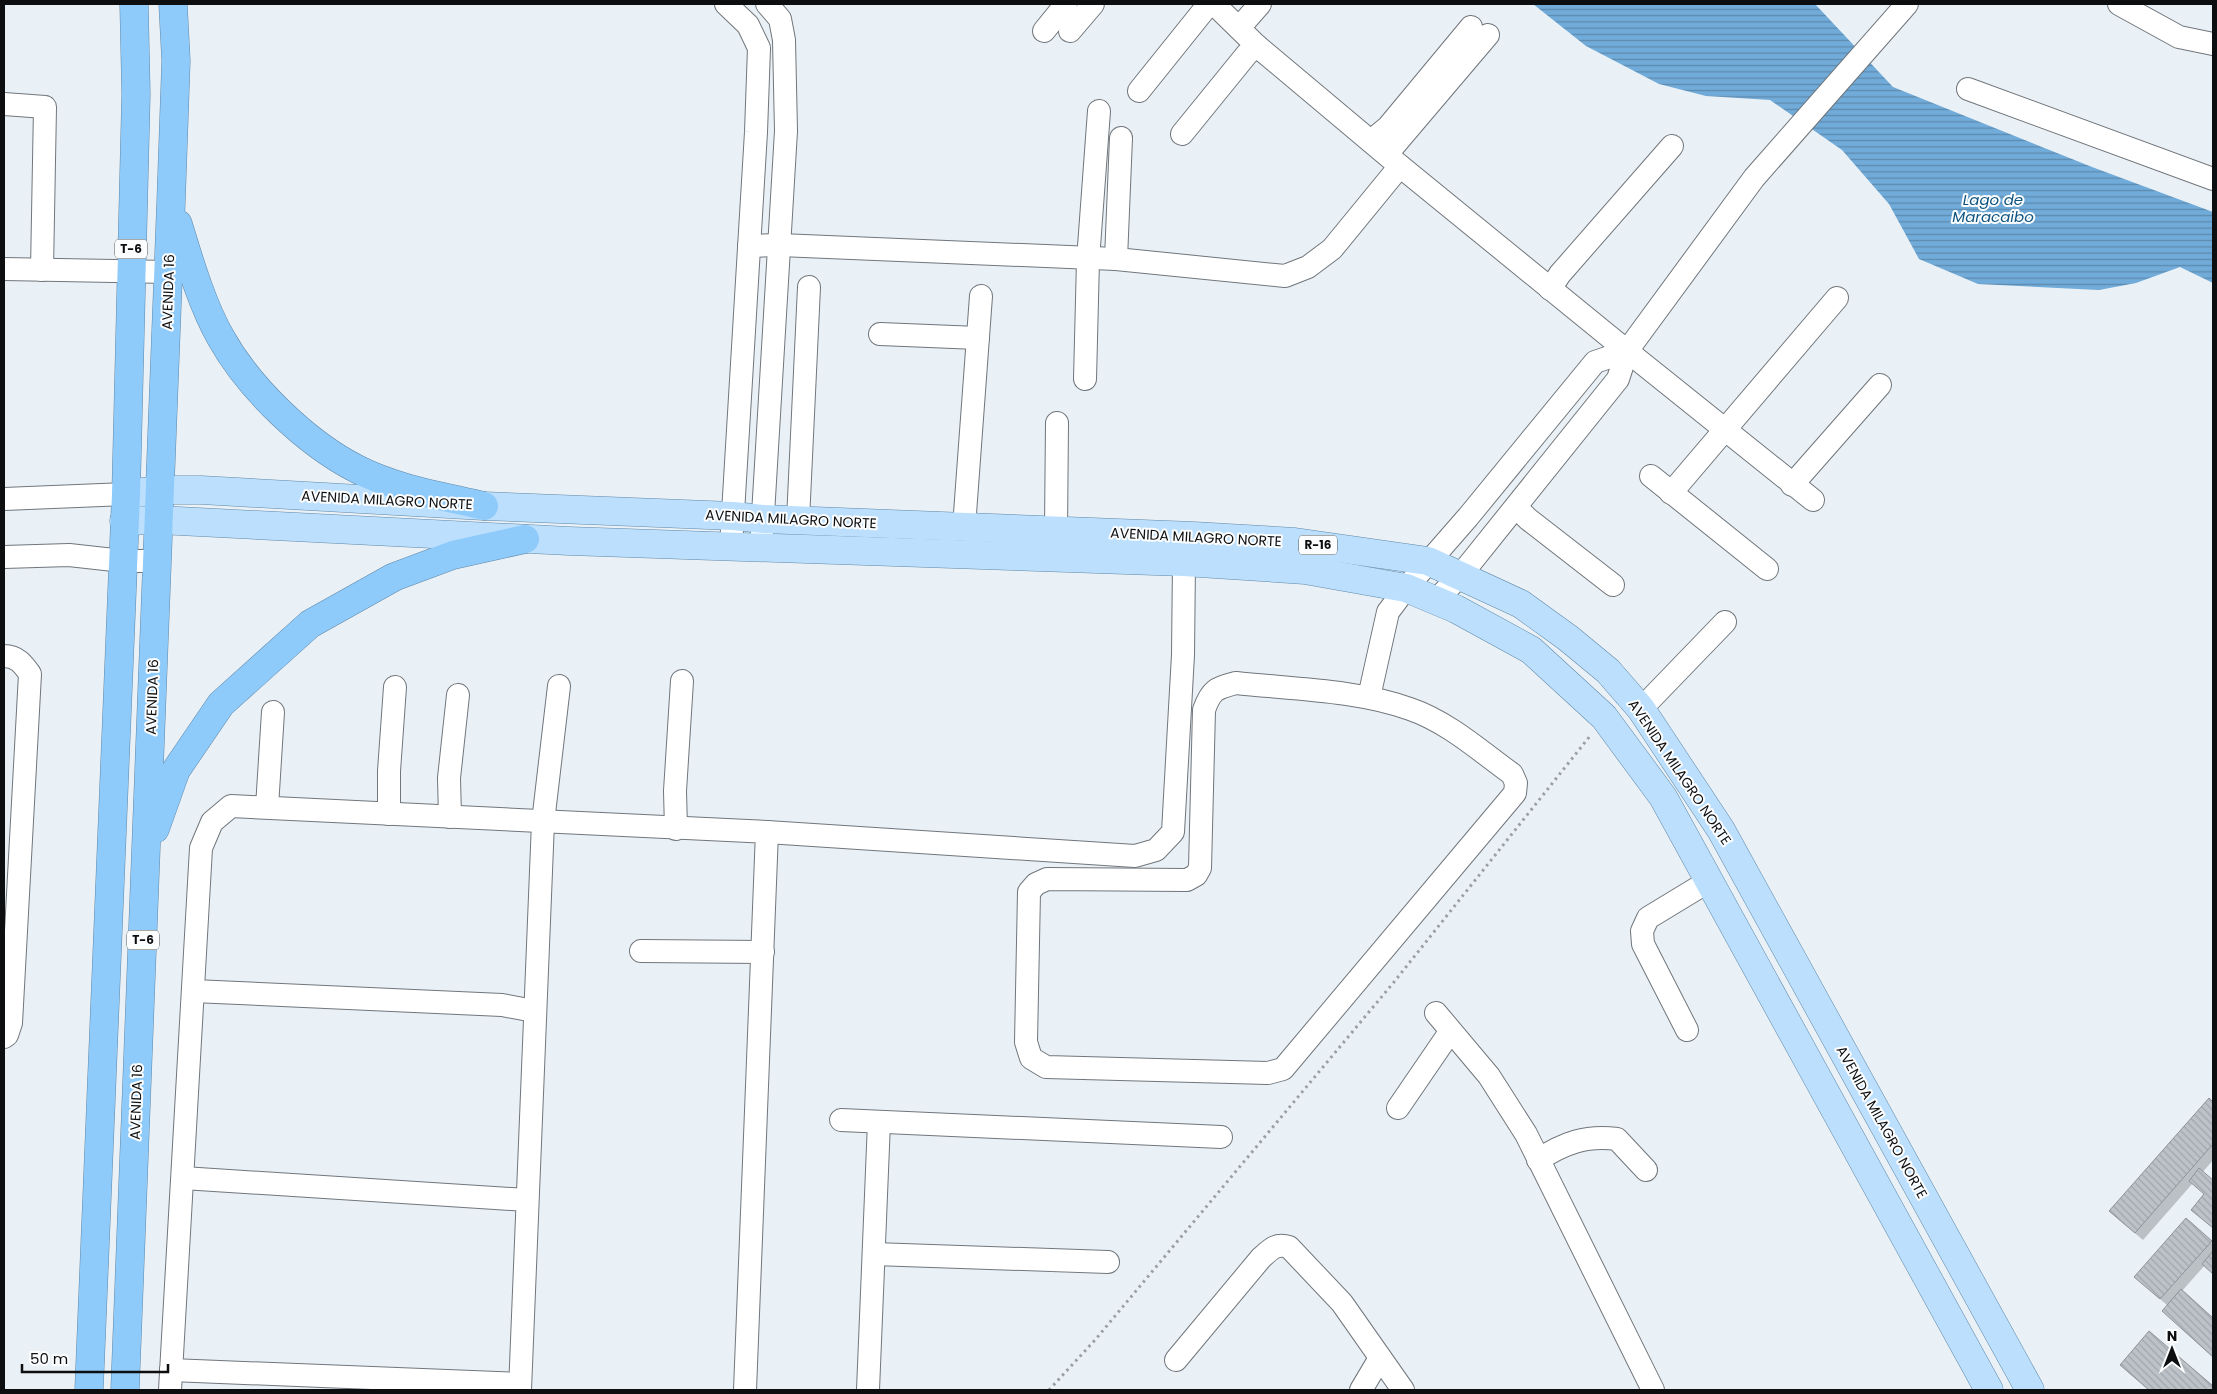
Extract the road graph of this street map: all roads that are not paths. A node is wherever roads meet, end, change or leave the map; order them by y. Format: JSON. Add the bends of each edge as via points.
{"nodes":[{"id":1,"x":134,"y":4,"type":"edge"},
{"id":2,"x":173,"y":4,"type":"edge"},
{"id":3,"x":726,"y":4,"type":"edge"},
{"id":4,"x":1066,"y":4,"type":"edge"},
{"id":5,"x":1093,"y":4,"type":"edge"},
{"id":6,"x":1213,"y":4,"type":"edge"},
{"id":7,"x":1260,"y":4,"type":"edge"},
{"id":8,"x":1907,"y":4,"type":"edge"},
{"id":9,"x":2119,"y":4,"type":"edge"},
{"id":10,"x":771,"y":5,"type":"edge"},
{"id":11,"x":1239,"y":28,"type":"junction"},
{"id":12,"x":1044,"y":31,"type":"dead end"},
{"id":13,"x":1070,"y":31,"type":"dead end"},
{"id":14,"x":1480,"y":31,"type":"dead end"},
{"id":15,"x":2213,"y":44,"type":"edge"},
{"id":16,"x":1257,"y":46,"type":"junction"},
{"id":17,"x":1968,"y":89,"type":"dead end"},
{"id":18,"x":1139,"y":91,"type":"dead end"},
{"id":19,"x":4,"y":104,"type":"edge"},
{"id":20,"x":1099,"y":111,"type":"dead end"},
{"id":21,"x":1182,"y":134,"type":"dead end"},
{"id":22,"x":1121,"y":138,"type":"dead end"},
{"id":23,"x":1672,"y":146,"type":"dead end"},
{"id":24,"x":1386,"y":154,"type":"junction"},
{"id":25,"x":2213,"y":179,"type":"edge"},
{"id":26,"x":171,"y":202,"type":"junction"},
{"id":27,"x":780,"y":245,"type":"junction"},
{"id":28,"x":749,"y":246,"type":"junction"},
{"id":29,"x":1116,"y":259,"type":"junction"},
{"id":30,"x":1088,"y":260,"type":"junction"},
{"id":31,"x":4,"y":269,"type":"edge"},
{"id":32,"x":42,"y":270,"type":"junction"},
{"id":33,"x":169,"y":272,"type":"junction"},
{"id":34,"x":131,"y":273,"type":"junction"},
{"id":35,"x":809,"y":287,"type":"dead end"},
{"id":36,"x":1550,"y":289,"type":"junction"},
{"id":37,"x":981,"y":296,"type":"dead end"},
{"id":38,"x":1837,"y":298,"type":"dead end"},
{"id":39,"x":880,"y":334,"type":"dead end"},
{"id":40,"x":978,"y":338,"type":"junction"},
{"id":41,"x":1626,"y":351,"type":"junction"},
{"id":42,"x":1085,"y":380,"type":"dead end"},
{"id":43,"x":1880,"y":385,"type":"dead end"},
{"id":44,"x":1057,"y":422,"type":"dead end"},
{"id":45,"x":1726,"y":429,"type":"junction"},
{"id":46,"x":768,"y":451,"type":"junction"},
{"id":47,"x":800,"y":451,"type":"junction"},
{"id":48,"x":1651,"y":476,"type":"dead end"},
{"id":49,"x":1792,"y":485,"type":"junction"},
{"id":50,"x":160,"y":490,"type":"junction"},
{"id":51,"x":1671,"y":493,"type":"junction"},
{"id":52,"x":126,"y":494,"type":"junction"},
{"id":53,"x":4,"y":499,"type":"edge"},
{"id":54,"x":1813,"y":500,"type":"dead end"},
{"id":55,"x":484,"y":506,"type":"junction"},
{"id":56,"x":1516,"y":506,"type":"junction"},
{"id":57,"x":733,"y":516,"type":"junction"},
{"id":58,"x":159,"y":520,"type":"junction"},
{"id":59,"x":764,"y":520,"type":"junction"},
{"id":60,"x":798,"y":520,"type":"junction"},
{"id":61,"x":124,"y":521,"type":"junction"},
{"id":62,"x":964,"y":527,"type":"junction"},
{"id":63,"x":1056,"y":530,"type":"junction"},
{"id":64,"x":526,"y":539,"type":"junction"},
{"id":65,"x":731,"y":546,"type":"junction"},
{"id":66,"x":761,"y":548,"type":"junction"},
{"id":67,"x":4,"y":557,"type":"edge"},
{"id":68,"x":123,"y":561,"type":"junction"},
{"id":69,"x":158,"y":561,"type":"junction"},
{"id":70,"x":1428,"y":561,"type":"junction"},
{"id":71,"x":1184,"y":562,"type":"junction"},
{"id":72,"x":1767,"y":569,"type":"dead end"},
{"id":73,"x":1460,"y":576,"type":"junction"},
{"id":74,"x":1613,"y":585,"type":"dead end"},
{"id":75,"x":1406,"y":588,"type":"junction"},
{"id":76,"x":1436,"y":600,"type":"junction"},
{"id":77,"x":1725,"y":622,"type":"dead end"},
{"id":78,"x":4,"y":656,"type":"edge"},
{"id":79,"x":682,"y":681,"type":"dead end"},
{"id":80,"x":559,"y":686,"type":"dead end"},
{"id":81,"x":395,"y":687,"type":"dead end"},
{"id":82,"x":458,"y":696,"type":"dead end"},
{"id":83,"x":1369,"y":697,"type":"junction"},
{"id":84,"x":1641,"y":709,"type":"junction"},
{"id":85,"x":273,"y":712,"type":"dead end"},
{"id":86,"x":267,"y":807,"type":"junction"},
{"id":87,"x":389,"y":814,"type":"junction"},
{"id":88,"x":450,"y":817,"type":"junction"},
{"id":89,"x":543,"y":822,"type":"junction"},
{"id":90,"x":676,"y":829,"type":"junction"},
{"id":91,"x":768,"y":832,"type":"junction"},
{"id":92,"x":146,"y":854,"type":"junction"},
{"id":93,"x":1709,"y":881,"type":"junction"},
{"id":94,"x":641,"y":951,"type":"dead end"},
{"id":95,"x":763,"y":952,"type":"junction"},
{"id":96,"x":193,"y":991,"type":"junction"},
{"id":97,"x":534,"y":1011,"type":"junction"},
{"id":98,"x":1436,"y":1013,"type":"dead end"},
{"id":99,"x":1687,"y":1030,"type":"dead end"},
{"id":100,"x":1450,"y":1032,"type":"junction"},
{"id":101,"x":4,"y":1037,"type":"edge"},
{"id":102,"x":1398,"y":1108,"type":"dead end"},
{"id":103,"x":841,"y":1120,"type":"dead end"},
{"id":104,"x":879,"y":1122,"type":"junction"},
{"id":105,"x":1221,"y":1137,"type":"dead end"},
{"id":106,"x":1538,"y":1160,"type":"junction"},
{"id":107,"x":1646,"y":1170,"type":"dead end"},
{"id":108,"x":182,"y":1178,"type":"junction"},
{"id":109,"x":527,"y":1200,"type":"junction"},
{"id":110,"x":874,"y":1254,"type":"junction"},
{"id":111,"x":1955,"y":1254,"type":"junction"},
{"id":112,"x":1108,"y":1262,"type":"dead end"},
{"id":113,"x":1922,"y":1270,"type":"junction"},
{"id":114,"x":1380,"y":1358,"type":"junction"},
{"id":115,"x":1176,"y":1360,"type":"dead end"},
{"id":116,"x":171,"y":1380,"type":"edge"},
{"id":117,"x":520,"y":1387,"type":"edge"},
{"id":118,"x":89,"y":1390,"type":"edge"},
{"id":119,"x":125,"y":1390,"type":"edge"},
{"id":120,"x":745,"y":1390,"type":"edge"},
{"id":121,"x":868,"y":1390,"type":"edge"},
{"id":122,"x":1361,"y":1390,"type":"edge"},
{"id":123,"x":1403,"y":1390,"type":"edge"},
{"id":124,"x":1653,"y":1390,"type":"edge"},
{"id":125,"x":1988,"y":1390,"type":"edge"},
{"id":126,"x":2030,"y":1390,"type":"edge"}],
"edges":[{"from":1,"to":34,"type":"highway","number":"T-6","via":[[136,94]]},
{"from":2,"to":26,"type":"highway","name":"AVENIDA 16","number":"T-6","via":[[176,61]]},
{"from":3,"to":28,"type":"street","via":[[748,25],[759,48]]},
{"from":4,"to":12,"type":"street"},
{"from":5,"to":13,"type":"street"},
{"from":6,"to":11,"type":"street"},
{"from":6,"to":18,"type":"street","via":[[1204,10]]},
{"from":7,"to":11,"type":"street"},
{"from":8,"to":41,"type":"street","via":[[1754,178]]},
{"from":9,"to":15,"type":"street","via":[[2180,36]]},
{"from":10,"to":27,"type":"street","via":[[780,19],[784,40],[786,131]]},
{"from":11,"to":16,"type":"street"},
{"from":14,"to":24,"type":"street"},
{"from":16,"to":21,"type":"street"},
{"from":16,"to":24,"type":"street"},
{"from":17,"to":25,"type":"street"},
{"from":19,"to":32,"type":"street","via":[[45,106]]},
{"from":20,"to":30,"type":"street"},
{"from":22,"to":29,"type":"street"},
{"from":23,"to":36,"type":"street"},
{"from":24,"to":29,"type":"street","via":[[1332,249],[1308,267],[1285,276]]},
{"from":24,"to":36,"type":"street"},
{"from":26,"to":33,"type":"highway","name":"AVENIDA 16","number":"T-6"},
{"from":26,"to":55,"type":"highway","via":[[192,270],[221,338],[258,390],[306,435],[357,469],[408,488]]},
{"from":27,"to":28,"type":"street"},
{"from":27,"to":30,"type":"street"},
{"from":27,"to":46,"type":"street"},
{"from":28,"to":57,"type":"street"},
{"from":29,"to":30,"type":"street"},
{"from":30,"to":42,"type":"street"},
{"from":31,"to":32,"type":"street"},
{"from":32,"to":34,"type":"street"},
{"from":33,"to":34,"type":"street"},
{"from":33,"to":50,"type":"highway","name":"AVENIDA 16","number":"T-6"},
{"from":34,"to":52,"type":"highway","number":"T-6"},
{"from":35,"to":47,"type":"street"},
{"from":36,"to":41,"type":"street"},
{"from":37,"to":40,"type":"street"},
{"from":38,"to":45,"type":"street"},
{"from":39,"to":40,"type":"street"},
{"from":40,"to":62,"type":"street"},
{"from":41,"to":45,"type":"street"},
{"from":41,"to":56,"type":"street","via":[[1618,379]]},
{"from":41,"to":70,"type":"street","via":[[1595,362]]},
{"from":43,"to":49,"type":"street"},
{"from":44,"to":63,"type":"street"},
{"from":45,"to":49,"type":"street"},
{"from":45,"to":51,"type":"street"},
{"from":46,"to":47,"type":"street"},
{"from":46,"to":59,"type":"street"},
{"from":47,"to":60,"type":"street"},
{"from":48,"to":51,"type":"street"},
{"from":49,"to":54,"type":"street"},
{"from":50,"to":52,"type":"main road","name":"AVENIDA MILAGRO NORTE","number":"R-16"},
{"from":50,"to":55,"type":"main road","name":"AVENIDA MILAGRO NORTE","number":"R-16"},
{"from":50,"to":58,"type":"highway","name":"AVENIDA 16","number":"T-6"},
{"from":51,"to":72,"type":"street"},
{"from":52,"to":53,"type":"street"},
{"from":52,"to":61,"type":"highway","number":"T-6"},
{"from":55,"to":57,"type":"main road","name":"AVENIDA MILAGRO NORTE","number":"R-16"},
{"from":56,"to":73,"type":"street"},
{"from":56,"to":74,"type":"street","via":[[1528,519]]},
{"from":57,"to":59,"type":"main road","name":"AVENIDA MILAGRO NORTE","number":"R-16"},
{"from":57,"to":65,"type":"street"},
{"from":58,"to":61,"type":"main road","name":"AVENIDA MILAGRO NORTE","number":"R-16"},
{"from":58,"to":64,"type":"main road","name":"AVENIDA MILAGRO NORTE","number":"R-16"},
{"from":58,"to":69,"type":"highway","name":"AVENIDA 16","number":"T-6"},
{"from":59,"to":60,"type":"main road","name":"AVENIDA MILAGRO NORTE","number":"R-16"},
{"from":59,"to":66,"type":"street"},
{"from":60,"to":62,"type":"main road","name":"AVENIDA MILAGRO NORTE","number":"R-16"},
{"from":61,"to":68,"type":"highway","number":"T-6"},
{"from":62,"to":63,"type":"main road","name":"AVENIDA MILAGRO NORTE","number":"R-16"},
{"from":63,"to":70,"type":"main road","name":"AVENIDA MILAGRO NORTE","number":"R-16","via":[[1295,542]]},
{"from":64,"to":65,"type":"main road","name":"AVENIDA MILAGRO NORTE","number":"R-16"},
{"from":64,"to":92,"type":"highway","via":[[453,555],[394,577],[310,624],[221,704],[176,770]]},
{"from":65,"to":66,"type":"main road","name":"AVENIDA MILAGRO NORTE","number":"R-16"},
{"from":66,"to":71,"type":"main road","name":"AVENIDA MILAGRO NORTE","number":"R-16"},
{"from":67,"to":68,"type":"street","via":[[69,555]]},
{"from":68,"to":69,"type":"street"},
{"from":68,"to":118,"type":"highway","number":"T-6"},
{"from":69,"to":92,"type":"highway","name":"AVENIDA 16","number":"T-6"},
{"from":70,"to":73,"type":"main road","name":"AVENIDA MILAGRO NORTE","number":"R-16"},
{"from":70,"to":75,"type":"street"},
{"from":71,"to":75,"type":"main road","name":"AVENIDA MILAGRO NORTE","number":"R-16","via":[[1305,570]]},
{"from":71,"to":91,"type":"street","via":[[1183,655],[1173,832],[1156,850],[1136,856]]},
{"from":73,"to":76,"type":"street"},
{"from":73,"to":84,"type":"main road","name":"AVENIDA MILAGRO NORTE","number":"R-16","via":[[1521,604],[1568,638],[1608,671]]},
{"from":75,"to":76,"type":"main road","name":"AVENIDA MILAGRO NORTE","number":"R-16"},
{"from":75,"to":83,"type":"street","via":[[1388,612]]},
{"from":76,"to":93,"type":"main road","name":"AVENIDA MILAGRO NORTE","number":"R-16","via":[[1531,650],[1604,717],[1663,797]]},
{"from":77,"to":84,"type":"street"},
{"from":78,"to":101,"type":"street","via":[[11,656],[22,663],[30,674],[11,1023]]},
{"from":79,"to":90,"type":"street"},
{"from":80,"to":89,"type":"street"},
{"from":81,"to":87,"type":"street"},
{"from":82,"to":88,"type":"street","via":[[449,778]]},
{"from":83,"to":83,"type":"street","via":[[1236,683],[1220,687],[1209,696],[1204,710],[1200,868],[1196,875],[1187,880],[1047,879],[1029,892],[1026,1042],[1031,1058],[1046,1067],[1268,1073],[1283,1068],[1515,793],[1516,783],[1512,774],[1444,725],[1410,709]]},
{"from":84,"to":111,"type":"main road","name":"AVENIDA MILAGRO NORTE","number":"R-16","via":[[1721,830]]},
{"from":85,"to":86,"type":"street"},
{"from":86,"to":87,"type":"street"},
{"from":86,"to":96,"type":"street","via":[[231,806],[212,822],[201,848]]},
{"from":87,"to":88,"type":"street"},
{"from":88,"to":89,"type":"street"},
{"from":89,"to":90,"type":"street"},
{"from":89,"to":97,"type":"street"},
{"from":90,"to":91,"type":"street"},
{"from":91,"to":95,"type":"street"},
{"from":92,"to":119,"type":"highway","name":"AVENIDA 16","number":"T-6"},
{"from":93,"to":99,"type":"street","via":[[1648,918],[1642,931],[1643,944]]},
{"from":93,"to":113,"type":"main road","name":"AVENIDA MILAGRO NORTE","number":"R-16"},
{"from":94,"to":95,"type":"street"},
{"from":95,"to":120,"type":"street"},
{"from":96,"to":97,"type":"street","via":[[502,1005]]},
{"from":96,"to":108,"type":"street"},
{"from":97,"to":109,"type":"street"},
{"from":98,"to":100,"type":"street"},
{"from":100,"to":102,"type":"street"},
{"from":100,"to":106,"type":"street","via":[[1489,1076],[1526,1134]]},
{"from":103,"to":104,"type":"street"},
{"from":104,"to":105,"type":"street"},
{"from":104,"to":110,"type":"street"},
{"from":106,"to":107,"type":"street","via":[[1556,1148],[1595,1136],[1617,1139]]},
{"from":106,"to":124,"type":"street"},
{"from":108,"to":109,"type":"street"},
{"from":108,"to":116,"type":"street"},
{"from":109,"to":117,"type":"street"},
{"from":110,"to":112,"type":"street"},
{"from":110,"to":121,"type":"street"},
{"from":111,"to":113,"type":"main road"},
{"from":111,"to":126,"type":"main road","name":"AVENIDA MILAGRO NORTE","number":"R-16"},
{"from":113,"to":125,"type":"main road","name":"AVENIDA MILAGRO NORTE","number":"R-16"},
{"from":114,"to":115,"type":"street","via":[[1342,1303],[1289,1247],[1282,1245],[1274,1246],[1261,1258]]},
{"from":114,"to":122,"type":"street"},
{"from":114,"to":123,"type":"street"},
{"from":116,"to":117,"type":"street"}]}
